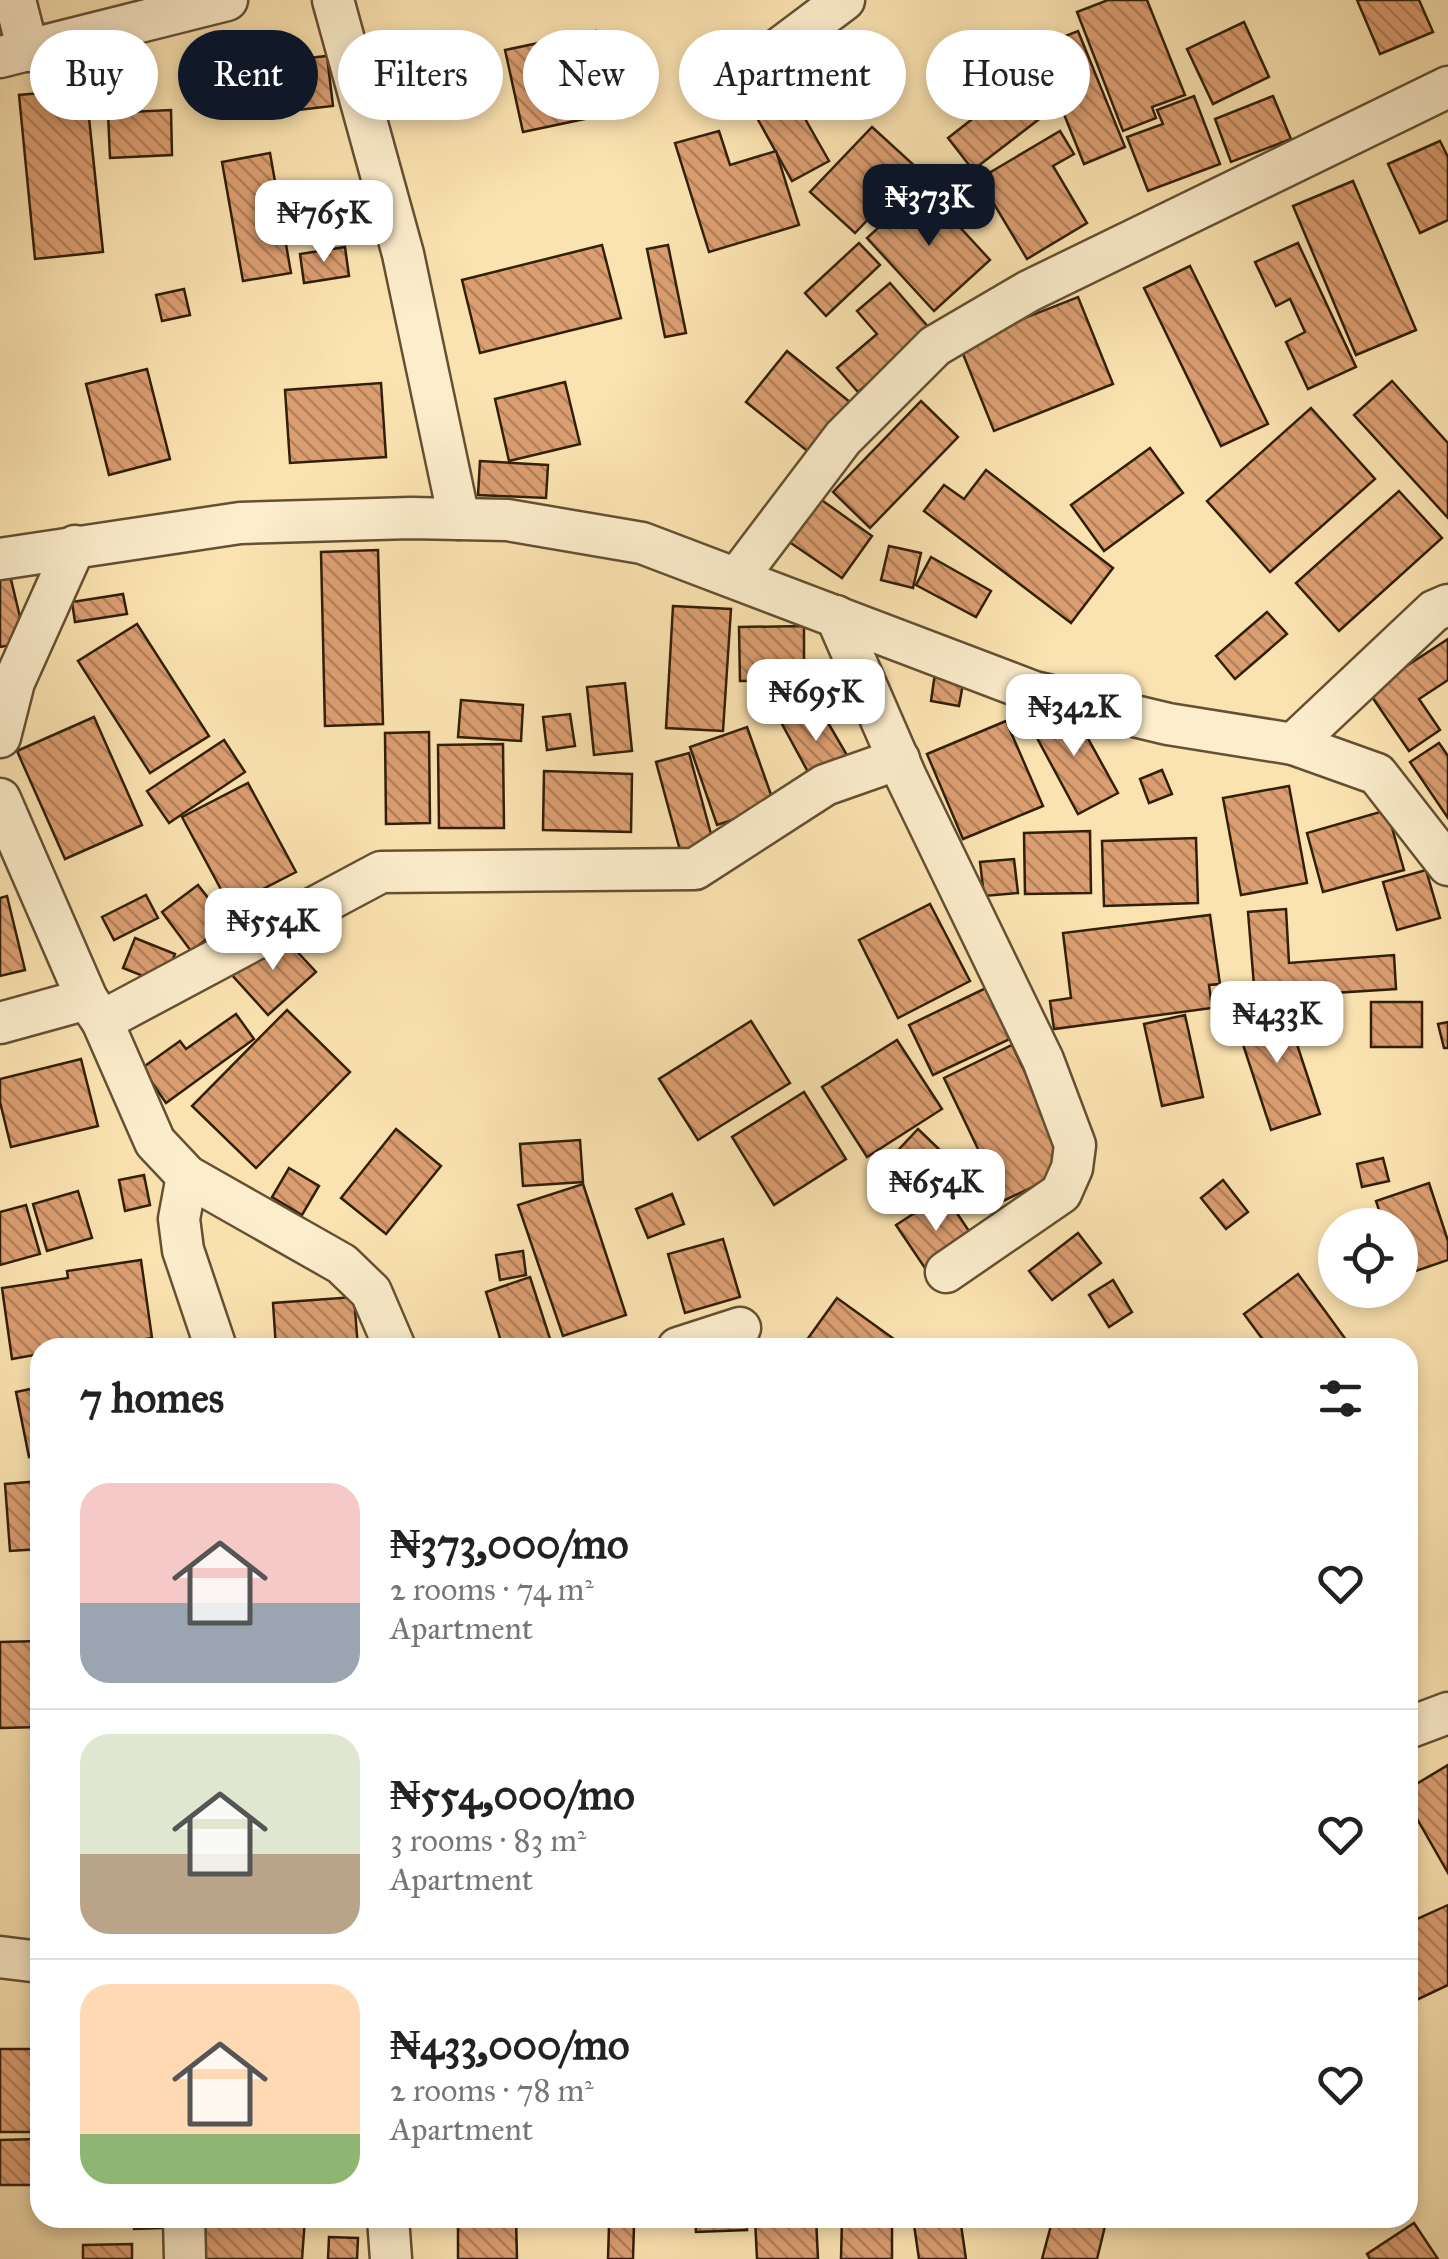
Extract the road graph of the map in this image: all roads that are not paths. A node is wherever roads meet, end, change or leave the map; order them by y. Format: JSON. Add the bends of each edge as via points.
{"nodes":[{"id":1,"x":16,"y":0,"type":"edge"},
{"id":2,"x":228,"y":0,"type":"edge"},
{"id":3,"x":333,"y":0,"type":"edge"},
{"id":4,"x":844,"y":0,"type":"edge"},
{"id":5,"x":804,"y":30,"type":"edge"},
{"id":6,"x":14,"y":54,"type":"edge"},
{"id":7,"x":1448,"y":87,"type":"edge"},
{"id":8,"x":459,"y":518,"type":"junction"},
{"id":9,"x":75,"y":546,"type":"junction"},
{"id":10,"x":0,"y":559,"type":"edge"},
{"id":11,"x":737,"y":578,"type":"junction"},
{"id":12,"x":1448,"y":605,"type":"edge"},
{"id":13,"x":836,"y":616,"type":"junction"},
{"id":14,"x":0,"y":737,"type":"edge"},
{"id":15,"x":1293,"y":744,"type":"junction"},
{"id":16,"x":899,"y":760,"type":"junction"},
{"id":17,"x":0,"y":799,"type":"edge"},
{"id":18,"x":1448,"y":864,"type":"edge"},
{"id":19,"x":95,"y":1010,"type":"junction"},
{"id":20,"x":0,"y":1024,"type":"edge"},
{"id":21,"x":187,"y":1176,"type":"junction"},
{"id":22,"x":946,"y":1272,"type":"dead end"},
{"id":23,"x":740,"y":1328,"type":"dead end"},
{"id":24,"x":213,"y":1338,"type":"edge"},
{"id":25,"x":391,"y":1338,"type":"edge"},
{"id":26,"x":709,"y":1338,"type":"edge"},
{"id":27,"x":1448,"y":1713,"type":"edge"},
{"id":28,"x":1418,"y":1724,"type":"edge"},
{"id":29,"x":0,"y":1958,"type":"edge"},
{"id":30,"x":30,"y":1961,"type":"edge"},
{"id":31,"x":184,"y":2228,"type":"edge"},
{"id":32,"x":389,"y":2228,"type":"edge"},
{"id":33,"x":185,"y":2259,"type":"edge"},
{"id":34,"x":391,"y":2259,"type":"edge"}],
"edges":[{"from":1,"to":6,"type":"street"},
{"from":2,"to":6,"type":"street"},
{"from":3,"to":8,"type":"street","via":[[402,254]]},
{"from":4,"to":5,"type":"street"},
{"from":7,"to":11,"type":"street","via":[[1029,292],[935,346],[843,438]]},
{"from":8,"to":9,"type":"street","via":[[240,522]]},
{"from":8,"to":11,"type":"street","via":[[642,543]]},
{"from":9,"to":10,"type":"street"},
{"from":9,"to":14,"type":"street","via":[[14,682]]},
{"from":11,"to":13,"type":"street"},
{"from":12,"to":15,"type":"street"},
{"from":13,"to":15,"type":"street","via":[[1034,692]]},
{"from":13,"to":16,"type":"street"},
{"from":15,"to":18,"type":"street","via":[[1377,774]]},
{"from":16,"to":19,"type":"street","via":[[825,785],[695,869],[380,872]]},
{"from":16,"to":22,"type":"street","via":[[1043,1060],[1074,1144],[1060,1193]]},
{"from":17,"to":19,"type":"street"},
{"from":19,"to":20,"type":"street"},
{"from":19,"to":21,"type":"street","via":[[155,1142]]},
{"from":21,"to":24,"type":"street","via":[[179,1219],[183,1250]]},
{"from":21,"to":25,"type":"street","via":[[342,1264],[371,1292]]},
{"from":23,"to":26,"type":"street"},
{"from":27,"to":28,"type":"street"},
{"from":29,"to":30,"type":"street"},
{"from":31,"to":33,"type":"street"},
{"from":32,"to":34,"type":"street"}]}
